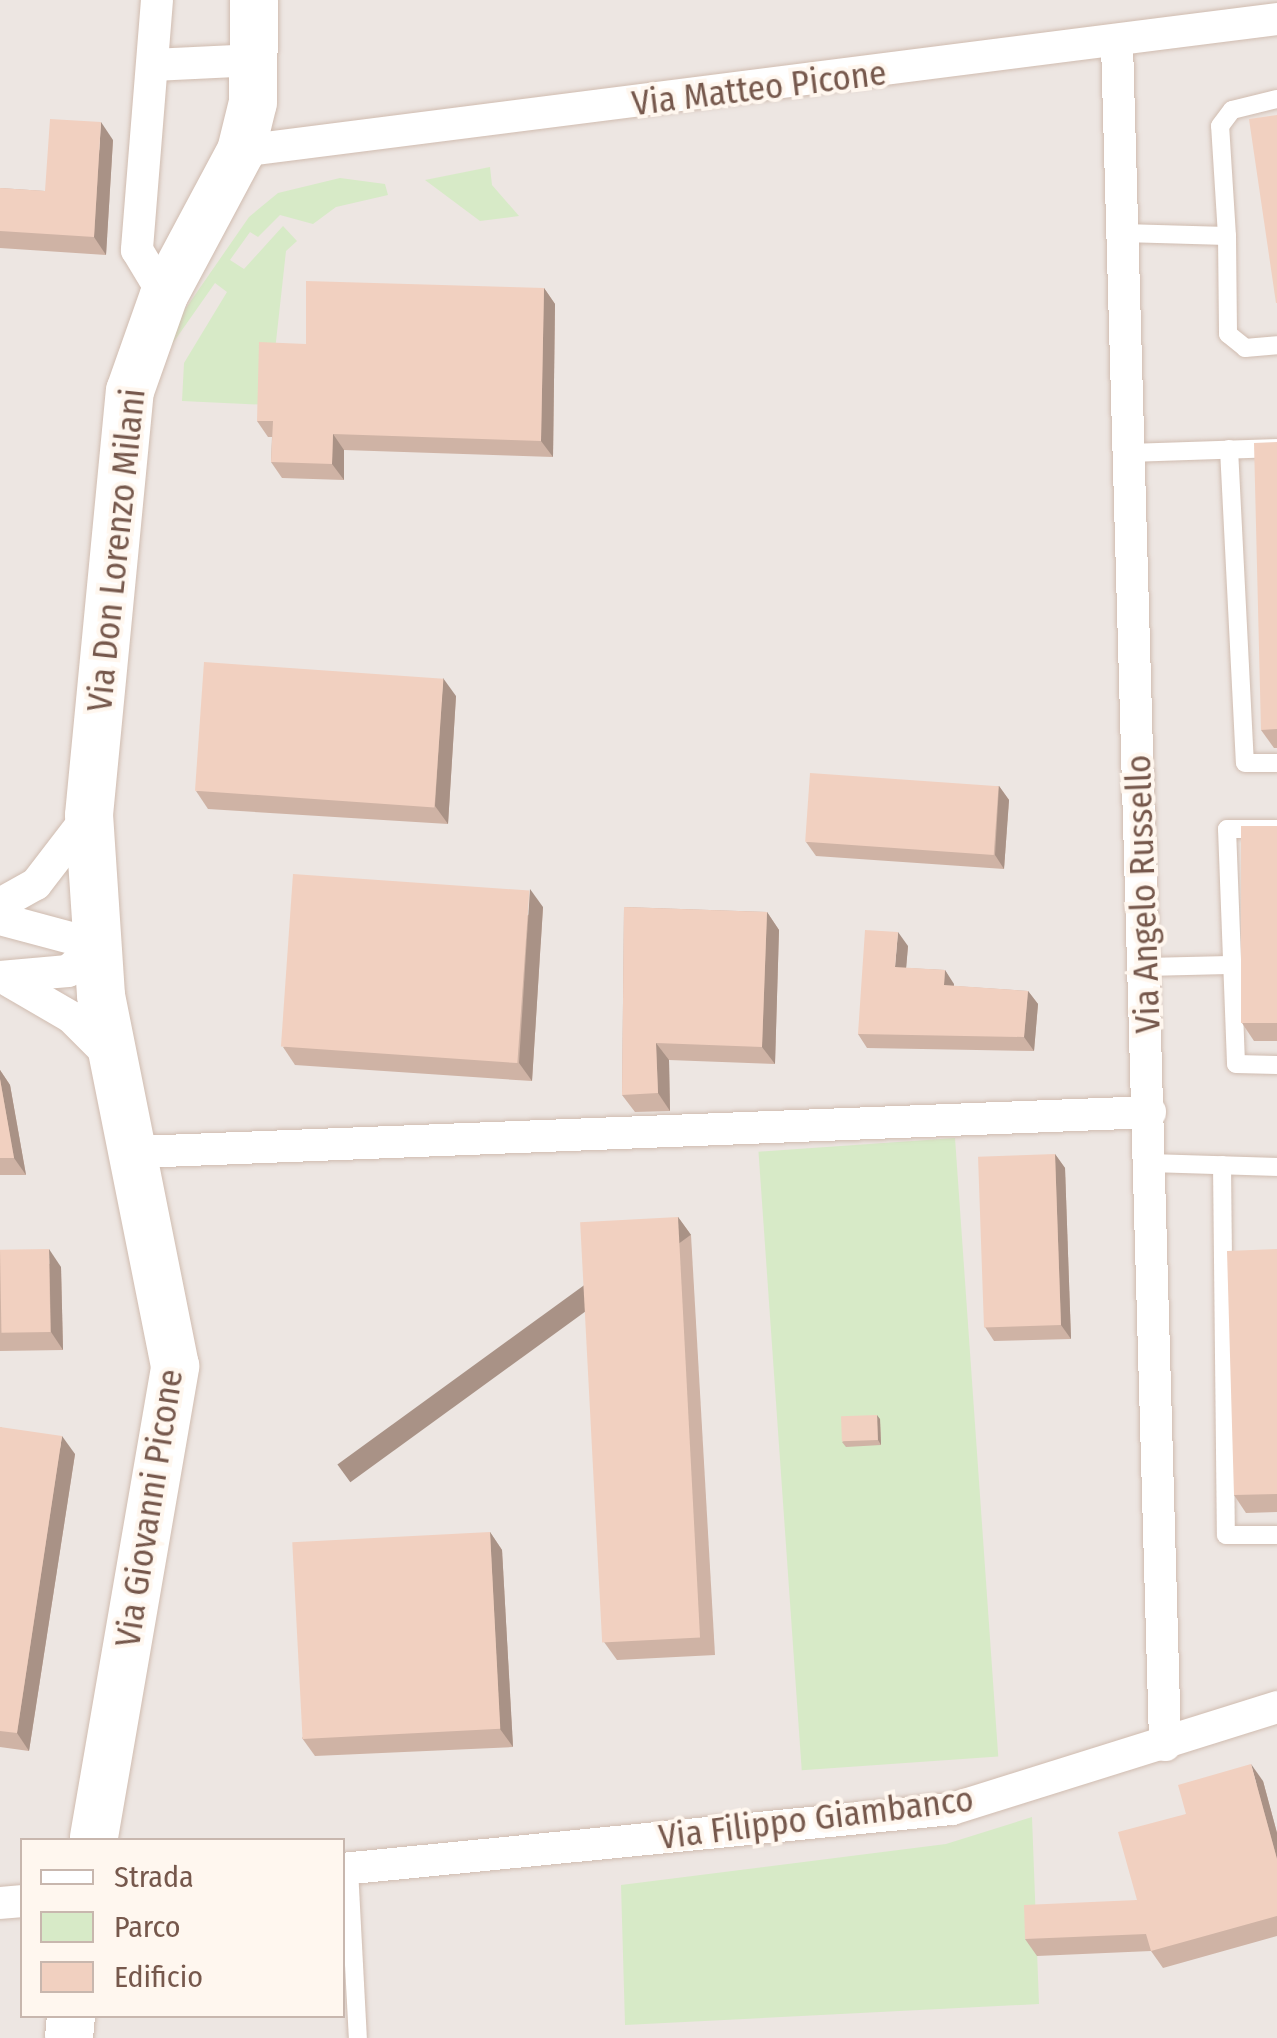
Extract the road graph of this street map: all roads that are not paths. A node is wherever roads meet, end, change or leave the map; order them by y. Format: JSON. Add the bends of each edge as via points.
{"nodes":[{"id":1,"x":157,"y":0,"type":"edge"},
{"id":2,"x":254,"y":0,"type":"edge"},
{"id":3,"x":1272,"y":13,"type":"edge"},
{"id":4,"x":1117,"y":44,"type":"junction"},
{"id":5,"x":256,"y":60,"type":"junction"},
{"id":6,"x":153,"y":65,"type":"junction"},
{"id":7,"x":1277,"y":99,"type":"edge"},
{"id":8,"x":241,"y":151,"type":"junction"},
{"id":9,"x":1123,"y":233,"type":"junction"},
{"id":10,"x":1227,"y":236,"type":"junction"},
{"id":11,"x":164,"y":295,"type":"junction"},
{"id":12,"x":1277,"y":345,"type":"edge"},
{"id":13,"x":1277,"y":448,"type":"edge"},
{"id":14,"x":1229,"y":449,"type":"junction"},
{"id":15,"x":1130,"y":453,"type":"junction"},
{"id":16,"x":1277,"y":763,"type":"edge"},
{"id":17,"x":89,"y":815,"type":"junction"},
{"id":18,"x":1277,"y":829,"type":"edge"},
{"id":19,"x":0,"y":904,"type":"edge"},
{"id":20,"x":0,"y":919,"type":"edge"},
{"id":21,"x":96,"y":945,"type":"junction"},
{"id":22,"x":1230,"y":965,"type":"junction"},
{"id":23,"x":1146,"y":967,"type":"junction"},
{"id":24,"x":0,"y":977,"type":"edge"},
{"id":25,"x":112,"y":1058,"type":"junction"},
{"id":26,"x":1277,"y":1064,"type":"edge"},
{"id":27,"x":1150,"y":1112,"type":"junction"},
{"id":28,"x":138,"y":1152,"type":"junction"},
{"id":29,"x":1151,"y":1163,"type":"junction"},
{"id":30,"x":1222,"y":1164,"type":"junction"},
{"id":31,"x":1277,"y":1167,"type":"edge"},
{"id":32,"x":1277,"y":1535,"type":"edge"},
{"id":33,"x":1277,"y":1707,"type":"edge"},
{"id":34,"x":1165,"y":1744,"type":"junction"},
{"id":35,"x":88,"y":1838,"type":"edge"},
{"id":36,"x":346,"y":1869,"type":"edge"},
{"id":37,"x":358,"y":2038,"type":"edge"}],
"edges":[{"from":1,"to":6,"type":"street"},
{"from":2,"to":5,"type":"street","name":"Via Don Lorenzo Milani"},
{"from":3,"to":4,"type":"street","name":"Via Matteo Picone"},
{"from":4,"to":8,"type":"street","name":"Via Matteo Picone"},
{"from":4,"to":9,"type":"street","name":"Via Angelo Russello"},
{"from":5,"to":6,"type":"street"},
{"from":5,"to":8,"type":"street","name":"Via Don Lorenzo Milani"},
{"from":6,"to":11,"type":"street","via":[[137,250]]},
{"from":7,"to":10,"type":"lane","via":[[1232,110],[1220,126]]},
{"from":8,"to":11,"type":"street","name":"Via Don Lorenzo Milani"},
{"from":9,"to":10,"type":"lane"},
{"from":9,"to":15,"type":"street","name":"Via Angelo Russello"},
{"from":10,"to":12,"type":"lane","via":[[1228,334],[1244,348]]},
{"from":11,"to":17,"type":"street","name":"Via Don Lorenzo Milani","via":[[130,390]]},
{"from":13,"to":14,"type":"lane"},
{"from":14,"to":15,"type":"lane"},
{"from":14,"to":16,"type":"lane","via":[[1245,763]]},
{"from":15,"to":23,"type":"street","name":"Via Angelo Russello"},
{"from":17,"to":19,"type":"street","via":[[36,884]]},
{"from":17,"to":21,"type":"street","name":"Via Don Lorenzo Milani"},
{"from":18,"to":22,"type":"lane","via":[[1227,830]]},
{"from":20,"to":21,"type":"street"},
{"from":21,"to":24,"type":"street","via":[[68,971]]},
{"from":21,"to":25,"type":"street","name":"Via Giovanni Picone"},
{"from":22,"to":23,"type":"lane"},
{"from":22,"to":26,"type":"lane","via":[[1236,1064]]},
{"from":23,"to":27,"type":"street","name":"Via Angelo Russello"},
{"from":24,"to":25,"type":"street","via":[[59,1008]]},
{"from":25,"to":28,"type":"street","name":"Via Giovanni Picone"},
{"from":27,"to":28,"type":"street"},
{"from":27,"to":29,"type":"street","name":"Via Angelo Russello"},
{"from":28,"to":35,"type":"street","name":"Via Giovanni Picone","via":[[175,1366]]},
{"from":29,"to":30,"type":"lane"},
{"from":29,"to":34,"type":"street","name":"Via Angelo Russello"},
{"from":30,"to":31,"type":"lane"},
{"from":30,"to":32,"type":"lane","via":[[1226,1535]]},
{"from":33,"to":34,"type":"street","name":"Via Filippo Giambanco"},
{"from":34,"to":36,"type":"street","name":"Via Filippo Giambanco","via":[[952,1808]]},
{"from":36,"to":37,"type":"lane"}]}
